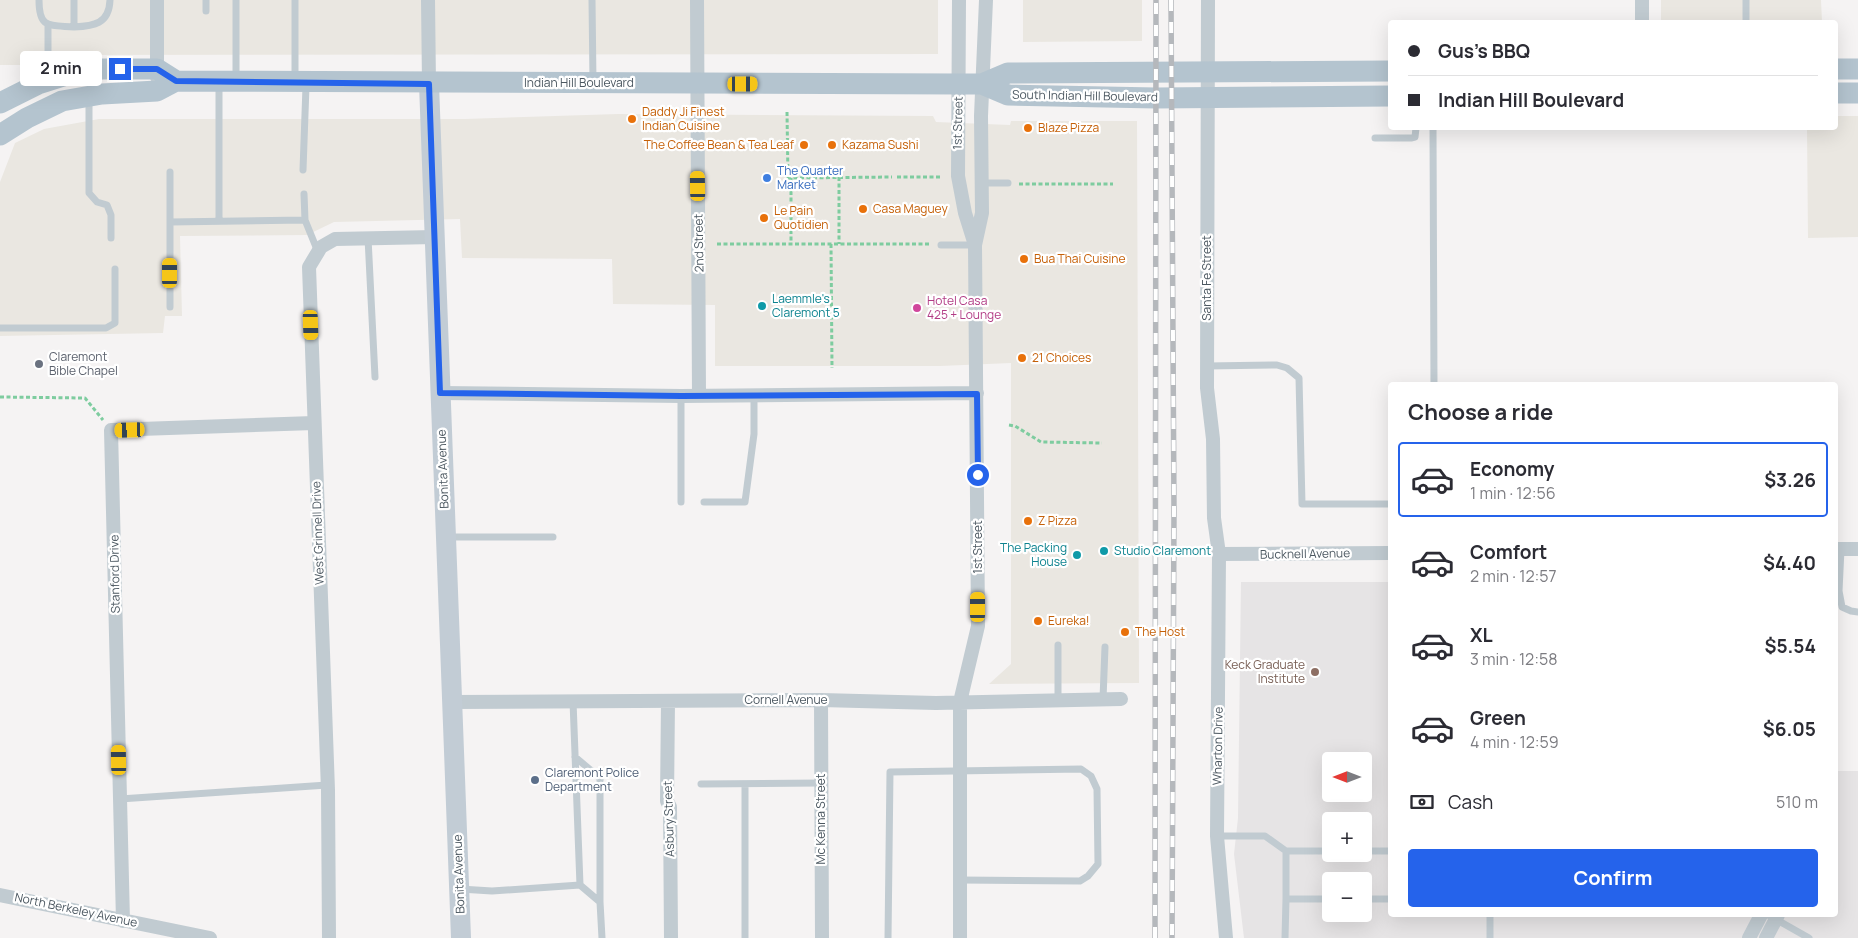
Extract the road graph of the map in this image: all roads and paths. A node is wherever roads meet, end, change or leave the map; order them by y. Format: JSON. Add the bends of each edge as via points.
{"nodes":[{"id":1,"x":39,"y":0,"type":"edge"},
{"id":2,"x":74,"y":0,"type":"edge"},
{"id":3,"x":110,"y":0,"type":"edge"},
{"id":4,"x":157,"y":0,"type":"edge"},
{"id":5,"x":206,"y":0,"type":"edge"},
{"id":6,"x":236,"y":0,"type":"edge"},
{"id":7,"x":295,"y":0,"type":"edge"},
{"id":8,"x":428,"y":0,"type":"edge"},
{"id":9,"x":592,"y":0,"type":"edge"},
{"id":10,"x":697,"y":0,"type":"edge"},
{"id":11,"x":959,"y":0,"type":"edge"},
{"id":12,"x":986,"y":0,"type":"edge"},
{"id":13,"x":1208,"y":0,"type":"edge"},
{"id":14,"x":1642,"y":0,"type":"edge"},
{"id":15,"x":1746,"y":0,"type":"edge"},
{"id":16,"x":206,"y":11,"type":"dead end"},
{"id":17,"x":1642,"y":20,"type":"edge"},
{"id":18,"x":1746,"y":20,"type":"edge"},
{"id":19,"x":48,"y":25,"type":"junction"},
{"id":20,"x":74,"y":27,"type":"junction"},
{"id":21,"x":157,"y":69,"type":"junction"},
{"id":22,"x":1838,"y":69,"type":"edge"},
{"id":23,"x":1858,"y":69,"type":"edge"},
{"id":24,"x":1388,"y":71,"type":"edge"},
{"id":25,"x":1207,"y":72,"type":"junction"},
{"id":26,"x":45,"y":81,"type":"junction"},
{"id":27,"x":176,"y":81,"type":"junction"},
{"id":28,"x":228,"y":82,"type":"junction"},
{"id":29,"x":301,"y":82,"type":"junction"},
{"id":30,"x":429,"y":84,"type":"junction"},
{"id":31,"x":593,"y":84,"type":"junction"},
{"id":32,"x":697,"y":84,"type":"junction"},
{"id":33,"x":958,"y":84,"type":"junction"},
{"id":34,"x":982,"y":84,"type":"junction"},
{"id":35,"x":157,"y":91,"type":"junction"},
{"id":36,"x":1838,"y":93,"type":"edge"},
{"id":37,"x":1858,"y":93,"type":"edge"},
{"id":38,"x":89,"y":96,"type":"junction"},
{"id":39,"x":1388,"y":96,"type":"edge"},
{"id":40,"x":1207,"y":97,"type":"junction"},
{"id":41,"x":0,"y":103,"type":"edge"},
{"id":42,"x":48,"y":108,"type":"junction"},
{"id":43,"x":787,"y":112,"type":"dead end"},
{"id":44,"x":1416,"y":130,"type":"edge"},
{"id":45,"x":1432,"y":130,"type":"edge"},
{"id":46,"x":0,"y":135,"type":"edge"},
{"id":47,"x":1375,"y":138,"type":"dead end"},
{"id":48,"x":303,"y":170,"type":"dead end"},
{"id":49,"x":170,"y":172,"type":"dead end"},
{"id":50,"x":839,"y":177,"type":"junction"},
{"id":51,"x":892,"y":177,"type":"dead end"},
{"id":52,"x":897,"y":177,"type":"dead end"},
{"id":53,"x":941,"y":177,"type":"dead end"},
{"id":54,"x":791,"y":178,"type":"junction"},
{"id":55,"x":982,"y":184,"type":"junction"},
{"id":56,"x":1008,"y":184,"type":"joint"},
{"id":57,"x":1113,"y":184,"type":"dead end"},
{"id":58,"x":304,"y":194,"type":"dead end"},
{"id":59,"x":219,"y":220,"type":"junction"},
{"id":60,"x":305,"y":220,"type":"junction"},
{"id":61,"x":170,"y":222,"type":"junction"},
{"id":62,"x":434,"y":237,"type":"junction"},
{"id":63,"x":111,"y":238,"type":"dead end"},
{"id":64,"x":368,"y":238,"type":"junction"},
{"id":65,"x":717,"y":244,"type":"dead end"},
{"id":66,"x":791,"y":244,"type":"junction"},
{"id":67,"x":831,"y":244,"type":"junction"},
{"id":68,"x":839,"y":244,"type":"junction"},
{"id":69,"x":941,"y":245,"type":"joint"},
{"id":70,"x":975,"y":245,"type":"junction"},
{"id":71,"x":318,"y":253,"type":"junction"},
{"id":72,"x":115,"y":269,"type":"dead end"},
{"id":73,"x":170,"y":307,"type":"dead end"},
{"id":74,"x":0,"y":328,"type":"edge"},
{"id":75,"x":1207,"y":366,"type":"junction"},
{"id":76,"x":832,"y":368,"type":"dead end"},
{"id":77,"x":374,"y":377,"type":"dead end"},
{"id":78,"x":1434,"y":382,"type":"edge"},
{"id":79,"x":440,"y":393,"type":"junction"},
{"id":80,"x":977,"y":394,"type":"junction"},
{"id":81,"x":699,"y":395,"type":"junction"},
{"id":82,"x":681,"y":396,"type":"junction"},
{"id":83,"x":754,"y":396,"type":"junction"},
{"id":84,"x":0,"y":397,"type":"edge"},
{"id":85,"x":314,"y":423,"type":"junction"},
{"id":86,"x":1009,"y":425,"type":"dead end"},
{"id":87,"x":111,"y":430,"type":"junction"},
{"id":88,"x":1102,"y":443,"type":"dead end"},
{"id":89,"x":681,"y":502,"type":"dead end"},
{"id":90,"x":704,"y":502,"type":"dead end"},
{"id":91,"x":1388,"y":504,"type":"edge"},
{"id":92,"x":446,"y":537,"type":"junction"},
{"id":93,"x":553,"y":537,"type":"dead end"},
{"id":94,"x":1838,"y":549,"type":"edge"},
{"id":95,"x":1858,"y":549,"type":"edge"},
{"id":96,"x":1388,"y":553,"type":"edge"},
{"id":97,"x":1220,"y":554,"type":"junction"},
{"id":98,"x":1858,"y":612,"type":"edge"},
{"id":99,"x":1058,"y":645,"type":"dead end"},
{"id":100,"x":1105,"y":647,"type":"dead end"},
{"id":101,"x":1058,"y":699,"type":"junction"},
{"id":102,"x":1103,"y":699,"type":"junction"},
{"id":103,"x":1120,"y":699,"type":"dead end"},
{"id":104,"x":821,"y":700,"type":"junction"},
{"id":105,"x":573,"y":701,"type":"junction"},
{"id":106,"x":668,"y":701,"type":"junction"},
{"id":107,"x":452,"y":702,"type":"junction"},
{"id":108,"x":960,"y":702,"type":"junction"},
{"id":109,"x":575,"y":757,"type":"junction"},
{"id":110,"x":960,"y":770,"type":"junction"},
{"id":111,"x":821,"y":783,"type":"junction"},
{"id":112,"x":701,"y":784,"type":"dead end"},
{"id":113,"x":745,"y":784,"type":"junction"},
{"id":114,"x":327,"y":785,"type":"junction"},
{"id":115,"x":120,"y":799,"type":"junction"},
{"id":116,"x":1217,"y":836,"type":"junction"},
{"id":117,"x":1286,"y":851,"type":"junction"},
{"id":118,"x":1322,"y":851,"type":"edge"},
{"id":119,"x":1372,"y":851,"type":"edge"},
{"id":120,"x":1388,"y":851,"type":"edge"},
{"id":121,"x":960,"y":880,"type":"junction"},
{"id":122,"x":580,"y":885,"type":"junction"},
{"id":123,"x":460,"y":889,"type":"junction"},
{"id":124,"x":0,"y":895,"type":"edge"},
{"id":125,"x":1286,"y":899,"type":"junction"},
{"id":126,"x":1322,"y":899,"type":"edge"},
{"id":127,"x":1372,"y":899,"type":"edge"},
{"id":128,"x":1388,"y":899,"type":"edge"},
{"id":129,"x":600,"y":902,"type":"junction"},
{"id":130,"x":1490,"y":917,"type":"edge"},
{"id":131,"x":1760,"y":917,"type":"edge"},
{"id":132,"x":1774,"y":917,"type":"edge"},
{"id":133,"x":1776,"y":917,"type":"edge"},
{"id":134,"x":123,"y":921,"type":"junction"},
{"id":135,"x":210,"y":938,"type":"edge"},
{"id":136,"x":329,"y":938,"type":"edge"},
{"id":137,"x":461,"y":938,"type":"edge"},
{"id":138,"x":602,"y":938,"type":"edge"},
{"id":139,"x":671,"y":938,"type":"edge"},
{"id":140,"x":745,"y":938,"type":"edge"},
{"id":141,"x":822,"y":938,"type":"edge"},
{"id":142,"x":888,"y":938,"type":"edge"},
{"id":143,"x":960,"y":938,"type":"edge"},
{"id":144,"x":1226,"y":938,"type":"edge"},
{"id":145,"x":1285,"y":938,"type":"edge"},
{"id":146,"x":1490,"y":938,"type":"edge"},
{"id":147,"x":1749,"y":938,"type":"edge"},
{"id":148,"x":1766,"y":938,"type":"edge"},
{"id":149,"x":1809,"y":938,"type":"edge"}],
"edges":[{"from":1,"to":19,"type":"lane","via":[[39,14]]},
{"from":2,"to":20,"type":"lane"},
{"from":3,"to":20,"type":"lane","via":[[110,10],[104,19],[93,26]]},
{"from":4,"to":21,"type":"street"},
{"from":5,"to":16,"type":"lane"},
{"from":6,"to":28,"type":"lane"},
{"from":7,"to":29,"type":"lane"},
{"from":8,"to":30,"type":"street","name":"Bonita Avenue"},
{"from":9,"to":31,"type":"lane"},
{"from":10,"to":32,"type":"street","name":"2nd Street"},
{"from":11,"to":33,"type":"street","name":"1st Street"},
{"from":12,"to":34,"type":"street","name":"1st Street"},
{"from":13,"to":25,"type":"street","name":"Santa Fe Street"},
{"from":14,"to":17,"type":"street"},
{"from":15,"to":18,"type":"lane"},
{"from":19,"to":20,"type":"lane"},
{"from":19,"to":26,"type":"lane"},
{"from":21,"to":26,"type":"main road","via":[[102,69]]},
{"from":21,"to":27,"type":"main road"},
{"from":21,"to":35,"type":"street"},
{"from":22,"to":23,"type":"main road"},
{"from":24,"to":25,"type":"main road","name":"South Indian Hill Boulevard"},
{"from":25,"to":34,"type":"main road","name":"South Indian Hill Boulevard","via":[[1008,73]]},
{"from":25,"to":40,"type":"street","name":"Santa Fe Street"},
{"from":26,"to":41,"type":"main road"},
{"from":26,"to":42,"type":"main road"},
{"from":27,"to":28,"type":"main road","name":"Indian Hill Boulevard"},
{"from":27,"to":35,"type":"main road","name":"Indian Hill Boulevard"},
{"from":28,"to":29,"type":"main road","name":"Indian Hill Boulevard"},
{"from":28,"to":59,"type":"lane"},
{"from":29,"to":30,"type":"main road","name":"Indian Hill Boulevard"},
{"from":29,"to":48,"type":"lane"},
{"from":30,"to":31,"type":"main road","name":"Indian Hill Boulevard"},
{"from":30,"to":62,"type":"main road","name":"Bonita Avenue"},
{"from":31,"to":32,"type":"main road","name":"Indian Hill Boulevard"},
{"from":32,"to":33,"type":"main road","name":"Indian Hill Boulevard"},
{"from":32,"to":81,"type":"street","name":"2nd Street"},
{"from":33,"to":34,"type":"main road","name":"Indian Hill Boulevard"},
{"from":33,"to":70,"type":"street","name":"1st Street","via":[[958,176]]},
{"from":34,"to":40,"type":"main road","name":"South Indian Hill Boulevard","via":[[1008,96]]},
{"from":34,"to":55,"type":"street","name":"1st Street"},
{"from":35,"to":38,"type":"main road","name":"Indian Hill Boulevard"},
{"from":36,"to":37,"type":"main road"},
{"from":38,"to":42,"type":"main road","name":"Indian Hill Boulevard","via":[[62,101]]},
{"from":38,"to":63,"type":"lane","via":[[90,193],[97,202],[107,205],[111,215]]},
{"from":39,"to":40,"type":"main road","name":"South Indian Hill Boulevard"},
{"from":40,"to":75,"type":"street","name":"Santa Fe Street"},
{"from":42,"to":46,"type":"main road","name":"Indian Hill Boulevard"},
{"from":43,"to":54,"type":"path","via":[[788,178]]},
{"from":44,"to":47,"type":"lane","via":[[1411,138]]},
{"from":45,"to":78,"type":"lane"},
{"from":49,"to":61,"type":"lane"},
{"from":50,"to":51,"type":"path"},
{"from":50,"to":54,"type":"path"},
{"from":50,"to":68,"type":"path"},
{"from":52,"to":53,"type":"path"},
{"from":54,"to":66,"type":"path"},
{"from":55,"to":56,"type":"lane"},
{"from":55,"to":70,"type":"street","name":"1st Street","via":[[982,213]]},
{"from":56,"to":57,"type":"path"},
{"from":58,"to":60,"type":"lane"},
{"from":59,"to":60,"type":"lane"},
{"from":59,"to":61,"type":"lane"},
{"from":60,"to":71,"type":"lane"},
{"from":61,"to":73,"type":"lane"},
{"from":62,"to":64,"type":"street"},
{"from":62,"to":79,"type":"main road","name":"Bonita Avenue"},
{"from":64,"to":71,"type":"street","via":[[335,239],[321,247]]},
{"from":64,"to":77,"type":"lane"},
{"from":65,"to":66,"type":"path"},
{"from":66,"to":67,"type":"path"},
{"from":67,"to":68,"type":"path"},
{"from":67,"to":76,"type":"path"},
{"from":68,"to":69,"type":"path"},
{"from":69,"to":70,"type":"lane"},
{"from":70,"to":80,"type":"street","name":"1st Street"},
{"from":71,"to":85,"type":"street","name":"West Grinnell Drive","via":[[309,267]]},
{"from":72,"to":74,"type":"lane","via":[[115,323],[106,328]]},
{"from":75,"to":91,"type":"lane","via":[[1277,364],[1299,378],[1302,504]]},
{"from":75,"to":97,"type":"street","name":"Santa Fe Street","via":[[1213,439],[1214,518]]},
{"from":79,"to":82,"type":"street"},
{"from":79,"to":92,"type":"main road","name":"Bonita Avenue"},
{"from":80,"to":83,"type":"street"},
{"from":80,"to":108,"type":"street","name":"1st Street","via":[[978,626]]},
{"from":81,"to":82,"type":"street"},
{"from":81,"to":83,"type":"street"},
{"from":82,"to":89,"type":"lane"},
{"from":83,"to":90,"type":"lane","via":[[754,434],[745,502]]},
{"from":84,"to":87,"type":"path","via":[[84,398]]},
{"from":85,"to":87,"type":"street"},
{"from":85,"to":114,"type":"street","name":"West Grinnell Drive"},
{"from":86,"to":88,"type":"path","via":[[1041,442]]},
{"from":87,"to":115,"type":"street","name":"Stanford Drive"},
{"from":92,"to":93,"type":"lane"},
{"from":92,"to":107,"type":"main road","name":"Bonita Avenue"},
{"from":94,"to":95,"type":"street"},
{"from":94,"to":98,"type":"lane","via":[[1842,607]]},
{"from":96,"to":97,"type":"street","name":"Bucknell Avenue"},
{"from":97,"to":116,"type":"street","name":"Wharton Drive"},
{"from":99,"to":101,"type":"lane"},
{"from":100,"to":102,"type":"lane"},
{"from":101,"to":102,"type":"street","name":"Cornell Avenue"},
{"from":101,"to":108,"type":"street","name":"Cornell Avenue"},
{"from":102,"to":103,"type":"street","name":"Cornell Avenue"},
{"from":104,"to":106,"type":"street","name":"Cornell Avenue"},
{"from":104,"to":108,"type":"street","name":"Cornell Avenue"},
{"from":104,"to":111,"type":"street","name":"Mc Kenna Street"},
{"from":105,"to":106,"type":"street","name":"Cornell Avenue"},
{"from":105,"to":107,"type":"street","name":"Cornell Avenue"},
{"from":105,"to":109,"type":"lane"},
{"from":106,"to":139,"type":"street","name":"Asbury Street"},
{"from":107,"to":123,"type":"main road","name":"Bonita Avenue"},
{"from":108,"to":110,"type":"street","name":"1st Street"},
{"from":109,"to":122,"type":"lane"},
{"from":109,"to":129,"type":"lane","via":[[600,778]]},
{"from":110,"to":121,"type":"street","name":"1st Street"},
{"from":110,"to":121,"type":"lane","via":[[1080,769],[1092,776],[1097,789],[1098,864],[1080,881]]},
{"from":110,"to":142,"type":"lane","via":[[890,772]]},
{"from":111,"to":113,"type":"lane"},
{"from":111,"to":141,"type":"street","name":"Mc Kenna Street"},
{"from":112,"to":113,"type":"lane"},
{"from":113,"to":140,"type":"lane"},
{"from":114,"to":115,"type":"lane"},
{"from":114,"to":136,"type":"street","name":"West Grinnell Drive"},
{"from":115,"to":134,"type":"street","name":"Stanford Drive"},
{"from":116,"to":117,"type":"lane","via":[[1265,836]]},
{"from":116,"to":144,"type":"street","name":"Wharton Drive"},
{"from":117,"to":118,"type":"lane"},
{"from":117,"to":125,"type":"lane"},
{"from":119,"to":120,"type":"lane"},
{"from":121,"to":143,"type":"street","name":"1st Street"},
{"from":122,"to":123,"type":"lane","via":[[492,891]]},
{"from":122,"to":129,"type":"lane"},
{"from":123,"to":137,"type":"main road","name":"Bonita Avenue"},
{"from":124,"to":134,"type":"street","name":"North Berkeley Avenue"},
{"from":125,"to":126,"type":"lane"},
{"from":125,"to":145,"type":"lane"},
{"from":127,"to":128,"type":"lane"},
{"from":129,"to":138,"type":"lane"},
{"from":130,"to":146,"type":"lane"},
{"from":131,"to":147,"type":"street"},
{"from":132,"to":148,"type":"street"},
{"from":133,"to":149,"type":"lane"},
{"from":134,"to":135,"type":"street","name":"North Berkeley Avenue"}]}
